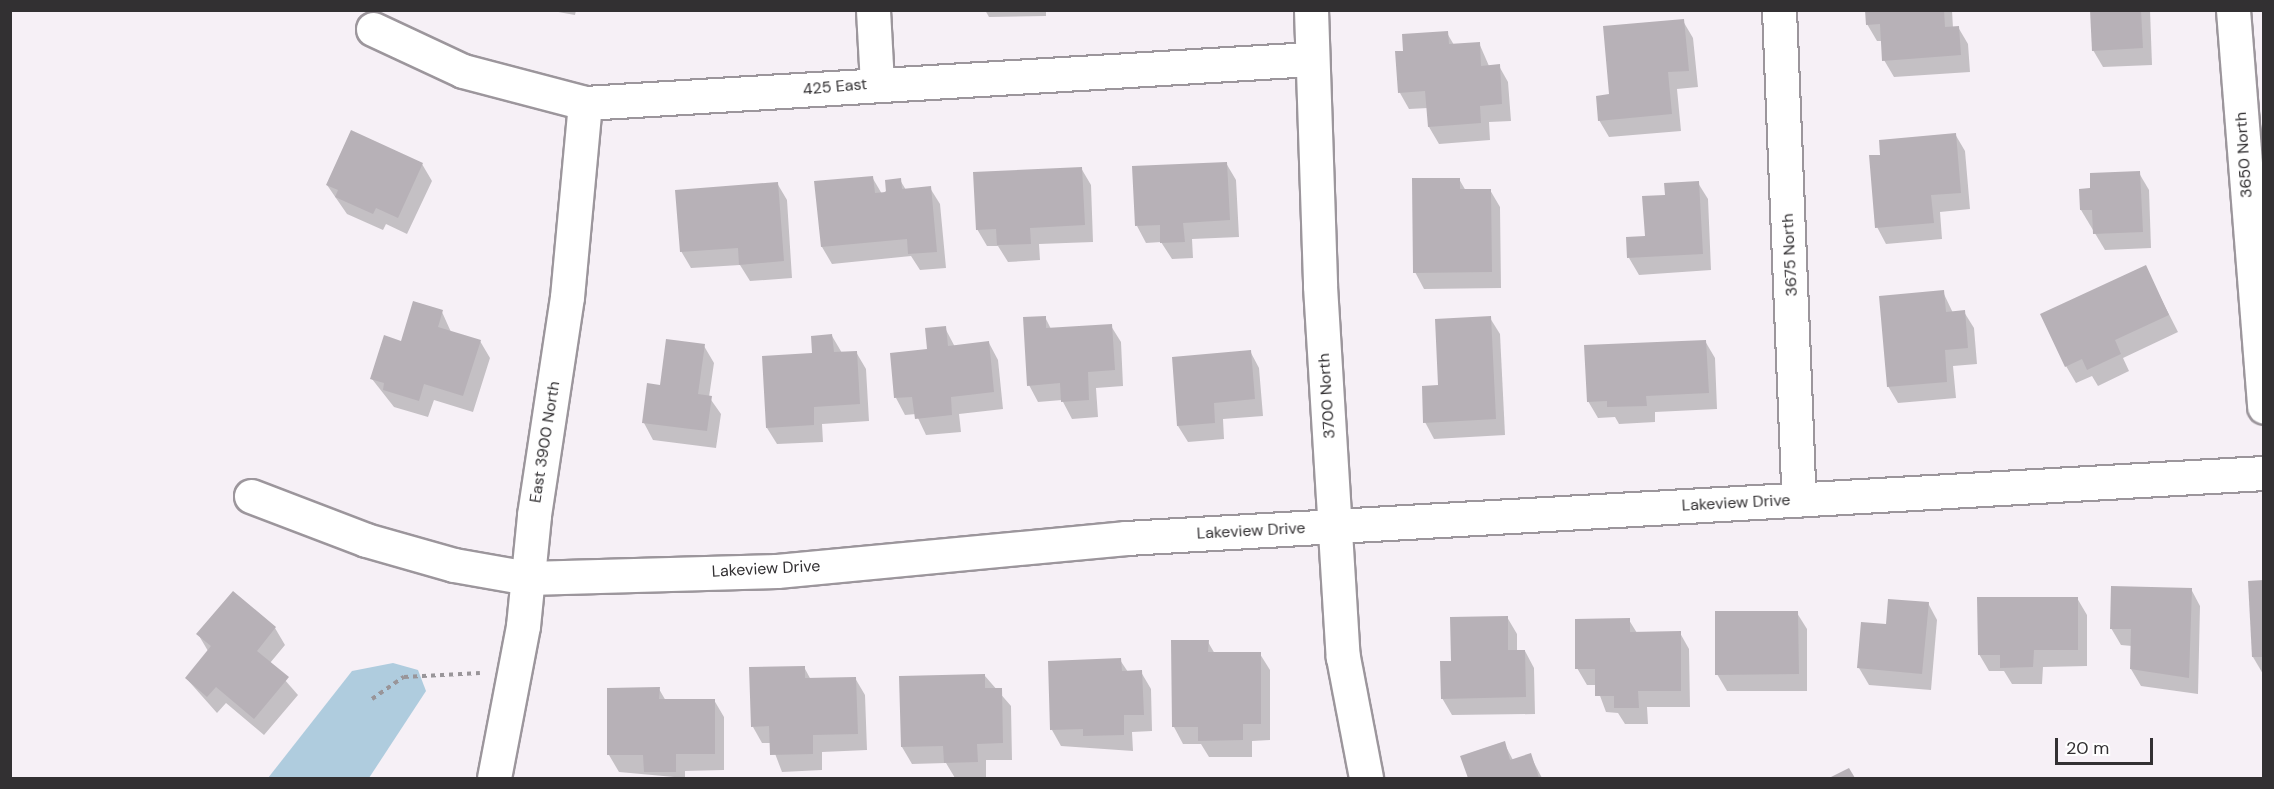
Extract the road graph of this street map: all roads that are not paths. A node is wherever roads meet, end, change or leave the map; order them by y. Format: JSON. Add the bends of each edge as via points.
{"nodes":[{"id":1,"x":873,"y":10,"type":"edge"},
{"id":2,"x":1311,"y":10,"type":"edge"},
{"id":3,"x":1779,"y":10,"type":"edge"},
{"id":4,"x":2233,"y":10,"type":"edge"},
{"id":5,"x":372,"y":29,"type":"dead end"},
{"id":6,"x":1311,"y":59,"type":"junction"},
{"id":7,"x":877,"y":83,"type":"junction"},
{"id":8,"x":585,"y":103,"type":"junction"},
{"id":9,"x":2264,"y":407,"type":"edge"},
{"id":10,"x":2264,"y":473,"type":"edge"},
{"id":11,"x":251,"y":496,"type":"dead end"},
{"id":12,"x":1799,"y":500,"type":"junction"},
{"id":13,"x":1335,"y":526,"type":"junction"},
{"id":14,"x":528,"y":578,"type":"junction"},
{"id":15,"x":494,"y":778,"type":"edge"},
{"id":16,"x":1366,"y":778,"type":"edge"}],
"edges":[{"from":1,"to":7,"type":"street"},
{"from":2,"to":6,"type":"street","name":"3700 North"},
{"from":3,"to":12,"type":"street","name":"3675 North"},
{"from":4,"to":9,"type":"street","name":"3650 North"},
{"from":5,"to":8,"type":"street","name":"425 East","via":[[463,71]]},
{"from":6,"to":7,"type":"street","name":"425 East"},
{"from":6,"to":13,"type":"street","name":"3700 North"},
{"from":7,"to":8,"type":"street","name":"425 East"},
{"from":8,"to":14,"type":"street","name":"East 3900 North","via":[[575,241]]},
{"from":10,"to":12,"type":"street","name":"Lakeview Drive"},
{"from":11,"to":14,"type":"street","name":"Lakeview Drive","via":[[366,540],[454,565]]},
{"from":12,"to":13,"type":"street","name":"Lakeview Drive"},
{"from":13,"to":14,"type":"street","name":"Lakeview Drive","via":[[1126,538],[777,571]]},
{"from":13,"to":16,"type":"street","name":"3700 North","via":[[1343,657]]},
{"from":14,"to":15,"type":"street","name":"East 3900 North"}]}
